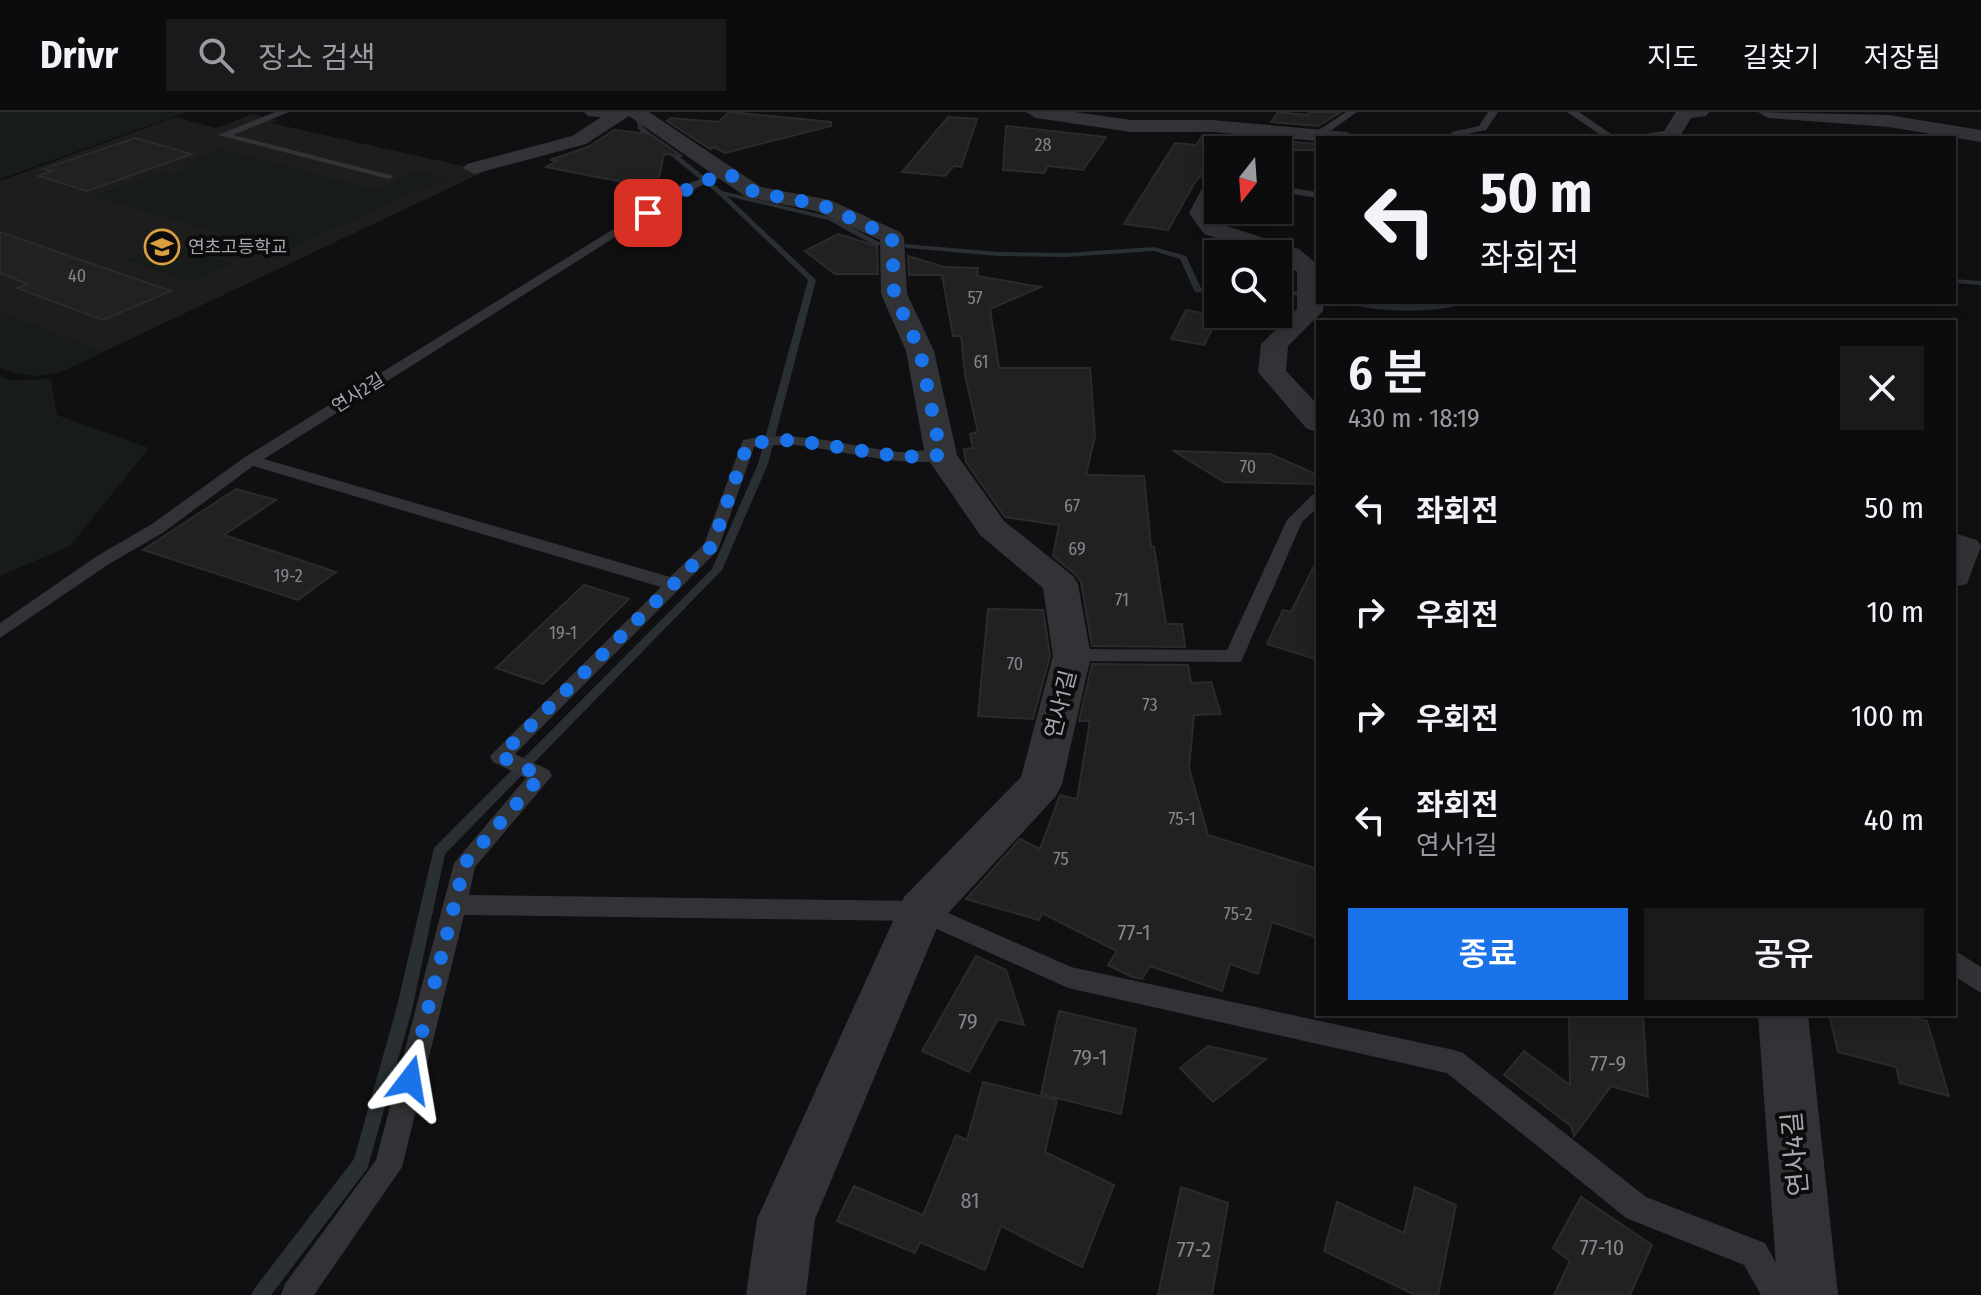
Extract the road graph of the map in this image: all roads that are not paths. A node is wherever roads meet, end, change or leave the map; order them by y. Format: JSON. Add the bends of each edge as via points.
{"nodes":[{"id":1,"x":284,"y":112,"type":"edge"},
{"id":2,"x":595,"y":112,"type":"edge"},
{"id":3,"x":609,"y":112,"type":"edge"},
{"id":4,"x":622,"y":112,"type":"edge"},
{"id":5,"x":1036,"y":112,"type":"edge"},
{"id":6,"x":1239,"y":112,"type":"edge"},
{"id":7,"x":1352,"y":112,"type":"edge"},
{"id":8,"x":1493,"y":112,"type":"edge"},
{"id":9,"x":1572,"y":112,"type":"edge"},
{"id":10,"x":1699,"y":112,"type":"edge"},
{"id":11,"x":1768,"y":112,"type":"edge"},
{"id":12,"x":640,"y":114,"type":"edge"},
{"id":13,"x":1882,"y":116,"type":"edge"},
{"id":14,"x":1255,"y":128,"type":"junction"},
{"id":15,"x":1318,"y":135,"type":"junction"},
{"id":16,"x":1249,"y":136,"type":"edge"},
{"id":17,"x":1328,"y":136,"type":"edge"},
{"id":18,"x":1456,"y":136,"type":"edge"},
{"id":19,"x":1609,"y":136,"type":"edge"},
{"id":20,"x":1670,"y":136,"type":"edge"},
{"id":21,"x":1981,"y":136,"type":"edge"},
{"id":22,"x":474,"y":168,"type":"dead end"},
{"id":23,"x":389,"y":176,"type":"dead end"},
{"id":24,"x":712,"y":179,"type":"junction"},
{"id":25,"x":1292,"y":191,"type":"edge"},
{"id":26,"x":1316,"y":195,"type":"edge"},
{"id":27,"x":1208,"y":224,"type":"edge"},
{"id":28,"x":1316,"y":421,"type":"edge"},
{"id":29,"x":941,"y":455,"type":"junction"},
{"id":30,"x":251,"y":460,"type":"junction"},
{"id":31,"x":1316,"y":500,"type":"edge"},
{"id":32,"x":1956,"y":545,"type":"edge"},
{"id":33,"x":1956,"y":571,"type":"edge"},
{"id":34,"x":672,"y":584,"type":"junction"},
{"id":35,"x":0,"y":632,"type":"edge"},
{"id":36,"x":1072,"y":656,"type":"junction"},
{"id":37,"x":454,"y":905,"type":"junction"},
{"id":38,"x":921,"y":911,"type":"junction"},
{"id":39,"x":1956,"y":963,"type":"edge"},
{"id":40,"x":1981,"y":982,"type":"edge"},
{"id":41,"x":1783,"y":1016,"type":"edge"},
{"id":42,"x":296,"y":1295,"type":"edge"},
{"id":43,"x":776,"y":1295,"type":"edge"},
{"id":44,"x":1778,"y":1295,"type":"edge"},
{"id":45,"x":1808,"y":1295,"type":"edge"}],
"edges":[{"from":1,"to":23,"type":"lane","via":[[223,135]]},
{"from":2,"to":3,"type":"street"},
{"from":4,"to":22,"type":"street","via":[[579,140]]},
{"from":5,"to":14,"type":"street","via":[[1131,126]]},
{"from":6,"to":14,"type":"street"},
{"from":7,"to":15,"type":"lane"},
{"from":8,"to":18,"type":"lane","via":[[1483,128]]},
{"from":9,"to":19,"type":"lane"},
{"from":10,"to":20,"type":"street","via":[[1685,113]]},
{"from":11,"to":13,"type":"street"},
{"from":12,"to":24,"type":"street","name":"연사1길"},
{"from":13,"to":21,"type":"street"},
{"from":14,"to":15,"type":"street"},
{"from":14,"to":16,"type":"street"},
{"from":15,"to":17,"type":"street"},
{"from":24,"to":29,"type":"street","name":"연사1길","via":[[822,205],[892,237],[894,294],[920,351]]},
{"from":24,"to":30,"type":"lane","name":"연사2길"},
{"from":25,"to":26,"type":"lane"},
{"from":27,"to":28,"type":"street","via":[[1290,254],[1309,270],[1310,311],[1275,344],[1272,372]]},
{"from":29,"to":34,"type":"lane","via":[[903,457],[792,440],[748,443],[712,546]]},
{"from":29,"to":36,"type":"street","name":"연사1길","via":[[992,528],[1060,584]]},
{"from":30,"to":34,"type":"lane"},
{"from":30,"to":35,"type":"lane","name":"연사2길"},
{"from":31,"to":36,"type":"lane","via":[[1295,520],[1234,657]]},
{"from":32,"to":33,"type":"street","via":[[1965,548]]},
{"from":34,"to":37,"type":"lane","via":[[500,756],[541,776],[465,863]]},
{"from":36,"to":38,"type":"street","name":"연사1길","via":[[1041,784]]},
{"from":37,"to":38,"type":"lane"},
{"from":37,"to":42,"type":"lane","via":[[388,1167]]},
{"from":38,"to":43,"type":"street","name":"연사1길","via":[[786,1219]]},
{"from":38,"to":44,"type":"lane","via":[[1068,977],[1454,1062],[1636,1208],[1754,1254]]},
{"from":39,"to":40,"type":"lane"},
{"from":41,"to":45,"type":"street","name":"연사4길"}]}
